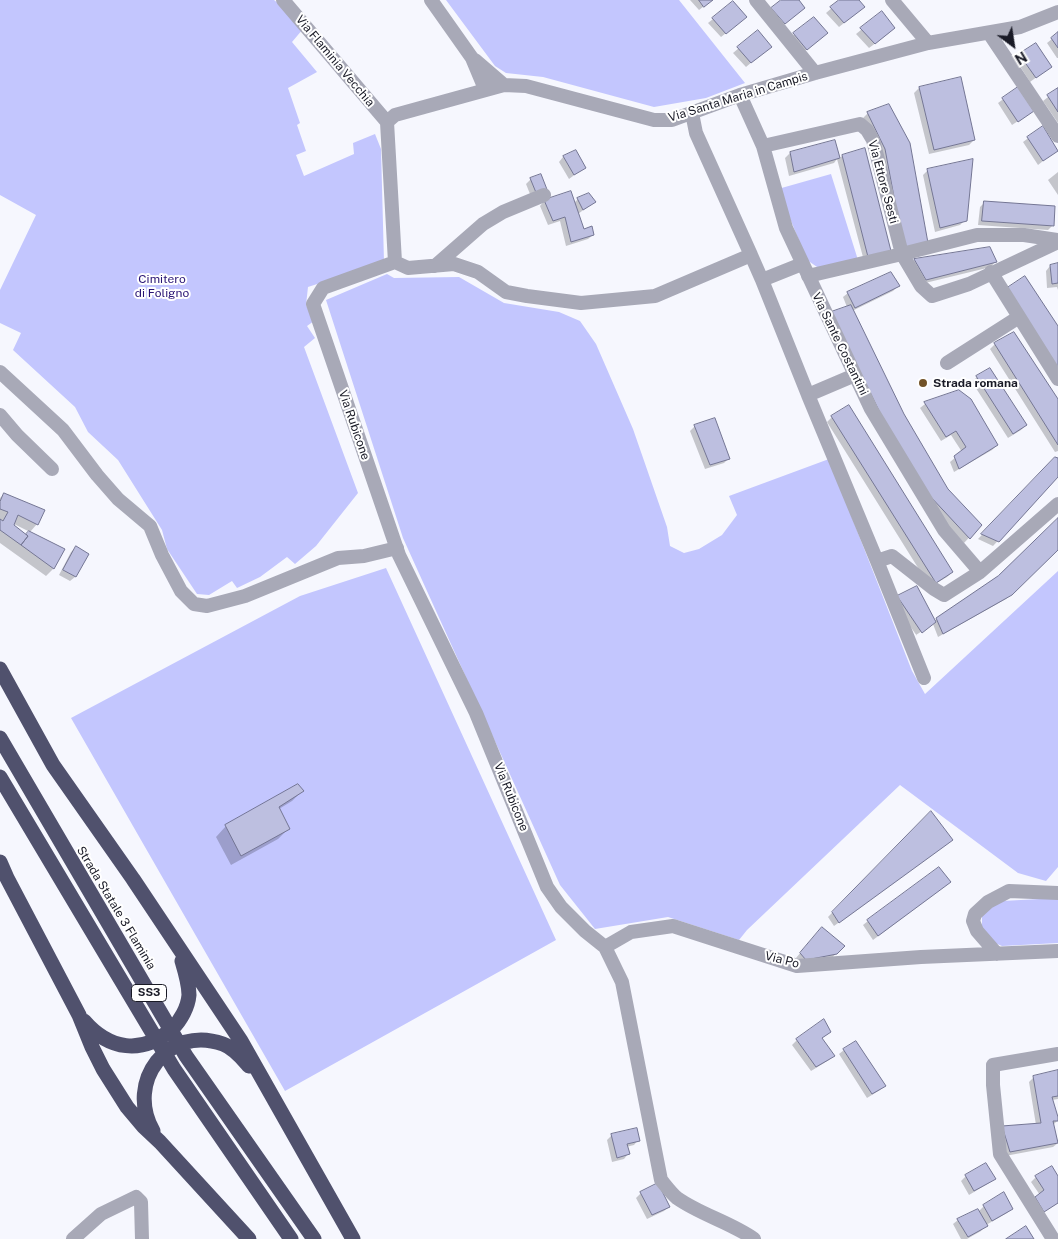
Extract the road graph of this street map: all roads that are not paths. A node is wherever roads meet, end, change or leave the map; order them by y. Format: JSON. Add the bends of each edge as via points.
{"nodes":[{"id":1,"x":283,"y":0,"type":"edge"},
{"id":2,"x":431,"y":0,"type":"edge"},
{"id":3,"x":756,"y":0,"type":"edge"},
{"id":4,"x":892,"y":0,"type":"edge"},
{"id":5,"x":1058,"y":12,"type":"edge"},
{"id":6,"x":989,"y":33,"type":"junction"},
{"id":7,"x":928,"y":43,"type":"junction"},
{"id":8,"x":472,"y":58,"type":"junction"},
{"id":9,"x":815,"y":73,"type":"junction"},
{"id":10,"x":504,"y":85,"type":"junction"},
{"id":11,"x":485,"y":89,"type":"junction"},
{"id":12,"x":740,"y":95,"type":"junction"},
{"id":13,"x":692,"y":113,"type":"junction"},
{"id":14,"x":387,"y":122,"type":"junction"},
{"id":15,"x":1058,"y":136,"type":"edge"},
{"id":16,"x":763,"y":146,"type":"junction"},
{"id":17,"x":544,"y":195,"type":"dead end"},
{"id":18,"x":1058,"y":241,"type":"edge"},
{"id":19,"x":902,"y":254,"type":"junction"},
{"id":20,"x":750,"y":255,"type":"junction"},
{"id":21,"x":395,"y":262,"type":"junction"},
{"id":22,"x":435,"y":266,"type":"junction"},
{"id":23,"x":805,"y":270,"type":"junction"},
{"id":24,"x":991,"y":272,"type":"junction"},
{"id":25,"x":762,"y":280,"type":"junction"},
{"id":26,"x":1019,"y":317,"type":"junction"},
{"id":27,"x":947,"y":362,"type":"dead end"},
{"id":28,"x":0,"y":372,"type":"edge"},
{"id":29,"x":855,"y":375,"type":"junction"},
{"id":30,"x":1058,"y":379,"type":"edge"},
{"id":31,"x":808,"y":395,"type":"junction"},
{"id":32,"x":0,"y":415,"type":"edge"},
{"id":33,"x":52,"y":469,"type":"dead end"},
{"id":34,"x":1058,"y":504,"type":"edge"},
{"id":35,"x":397,"y":548,"type":"junction"},
{"id":36,"x":878,"y":561,"type":"junction"},
{"id":37,"x":980,"y":572,"type":"junction"},
{"id":38,"x":0,"y":669,"type":"edge"},
{"id":39,"x":924,"y":678,"type":"dead end"},
{"id":40,"x":0,"y":738,"type":"edge"},
{"id":41,"x":0,"y":777,"type":"edge"},
{"id":42,"x":0,"y":862,"type":"edge"},
{"id":43,"x":3,"y":874,"type":"edge"},
{"id":44,"x":1058,"y":893,"type":"edge"},
{"id":45,"x":178,"y":947,"type":"junction"},
{"id":46,"x":605,"y":947,"type":"junction"},
{"id":47,"x":1058,"y":951,"type":"edge"},
{"id":48,"x":997,"y":954,"type":"junction"},
{"id":49,"x":79,"y":1015,"type":"junction"},
{"id":50,"x":1058,"y":1054,"type":"edge"},
{"id":51,"x":268,"y":1088,"type":"junction"},
{"id":52,"x":160,"y":1142,"type":"junction"},
{"id":53,"x":73,"y":1239,"type":"edge"},
{"id":54,"x":142,"y":1239,"type":"edge"},
{"id":55,"x":249,"y":1239,"type":"edge"},
{"id":56,"x":291,"y":1239,"type":"edge"},
{"id":57,"x":314,"y":1239,"type":"edge"},
{"id":58,"x":353,"y":1239,"type":"edge"},
{"id":59,"x":754,"y":1239,"type":"edge"},
{"id":60,"x":1053,"y":1239,"type":"edge"}],
"edges":[{"from":1,"to":14,"type":"street","name":"Via Flaminia Vecchia"},
{"from":2,"to":8,"type":"street"},
{"from":3,"to":9,"type":"street"},
{"from":4,"to":7,"type":"street"},
{"from":5,"to":6,"type":"street","name":"Via Santa Maria in Campis","via":[[1020,27]]},
{"from":6,"to":7,"type":"street","name":"Via Santa Maria in Campis"},
{"from":6,"to":15,"type":"street"},
{"from":7,"to":9,"type":"street","name":"Via Santa Maria in Campis"},
{"from":8,"to":10,"type":"street"},
{"from":8,"to":11,"type":"street"},
{"from":9,"to":12,"type":"street","name":"Via Santa Maria in Campis"},
{"from":10,"to":11,"type":"street","name":"Via Santa Maria in Campis"},
{"from":10,"to":13,"type":"street","name":"Via Santa Maria in Campis","via":[[526,86],[654,120],[672,120]]},
{"from":11,"to":14,"type":"street","name":"Via Santa Maria in Campis","via":[[395,115]]},
{"from":12,"to":13,"type":"street","name":"Via Santa Maria in Campis"},
{"from":12,"to":16,"type":"street","name":"Via Sante Costantini"},
{"from":13,"to":20,"type":"street","via":[[696,133]]},
{"from":14,"to":21,"type":"street"},
{"from":16,"to":19,"type":"street","name":"Via Ettore Sesti","via":[[860,124],[873,140]]},
{"from":16,"to":23,"type":"street","name":"Via Sante Costantini","via":[[786,228]]},
{"from":17,"to":22,"type":"street","via":[[483,224]]},
{"from":18,"to":19,"type":"street","via":[[1024,235],[977,235]]},
{"from":18,"to":24,"type":"street"},
{"from":19,"to":23,"type":"street"},
{"from":19,"to":24,"type":"street","via":[[921,286],[932,296],[969,284]]},
{"from":20,"to":22,"type":"street","via":[[655,296],[582,303],[506,292],[478,272],[454,264]]},
{"from":20,"to":25,"type":"street"},
{"from":21,"to":22,"type":"street","via":[[408,268]]},
{"from":21,"to":35,"type":"street","name":"Via Rubicone","via":[[323,288],[313,304]]},
{"from":23,"to":25,"type":"street"},
{"from":23,"to":29,"type":"street","name":"Via Sante Costantini"},
{"from":24,"to":26,"type":"street"},
{"from":25,"to":31,"type":"street"},
{"from":26,"to":27,"type":"street"},
{"from":26,"to":30,"type":"street"},
{"from":28,"to":35,"type":"street","via":[[63,430],[118,499],[150,526],[181,591],[194,604],[207,606],[245,596],[338,558]]},
{"from":29,"to":31,"type":"street"},
{"from":29,"to":37,"type":"street","name":"Via Sante Costantini","via":[[871,409],[944,530]]},
{"from":31,"to":36,"type":"street"},
{"from":32,"to":33,"type":"street"},
{"from":34,"to":37,"type":"street"},
{"from":35,"to":46,"type":"street","name":"Via Rubicone","via":[[476,712],[547,887],[585,932]]},
{"from":36,"to":37,"type":"street","via":[[892,556],[944,595]]},
{"from":36,"to":39,"type":"street"},
{"from":38,"to":45,"type":"highway","via":[[54,765]]},
{"from":40,"to":57,"type":"highway","name":"Strada Statale 3 Flaminia","number":"SS3","via":[[186,1056]]},
{"from":41,"to":56,"type":"highway","number":"SS3","via":[[174,1069]]},
{"from":42,"to":43,"type":"highway"},
{"from":43,"to":49,"type":"highway"},
{"from":44,"to":48,"type":"street","via":[[1009,891],[974,914],[977,931]]},
{"from":45,"to":49,"type":"highway","via":[[188,995],[182,1016],[163,1036],[137,1046],[114,1042],[96,1034]]},
{"from":45,"to":51,"type":"highway","via":[[241,1041]]},
{"from":46,"to":48,"type":"street","name":"Via Po","via":[[631,932],[673,926],[796,966]]},
{"from":46,"to":59,"type":"street","name":"Via Rubicone","via":[[622,982],[661,1180],[675,1196],[698,1211],[742,1230]]},
{"from":47,"to":48,"type":"street","name":"Via Po"},
{"from":49,"to":52,"type":"highway","via":[[115,1089],[143,1126]]},
{"from":50,"to":60,"type":"street","via":[[993,1064],[1000,1154]]},
{"from":51,"to":52,"type":"highway","via":[[233,1050],[208,1040],[185,1042],[154,1064],[145,1086],[143,1102],[147,1120]]},
{"from":51,"to":58,"type":"highway"},
{"from":52,"to":55,"type":"highway"},
{"from":53,"to":54,"type":"street","via":[[101,1214],[136,1197],[141,1202]]}]}
